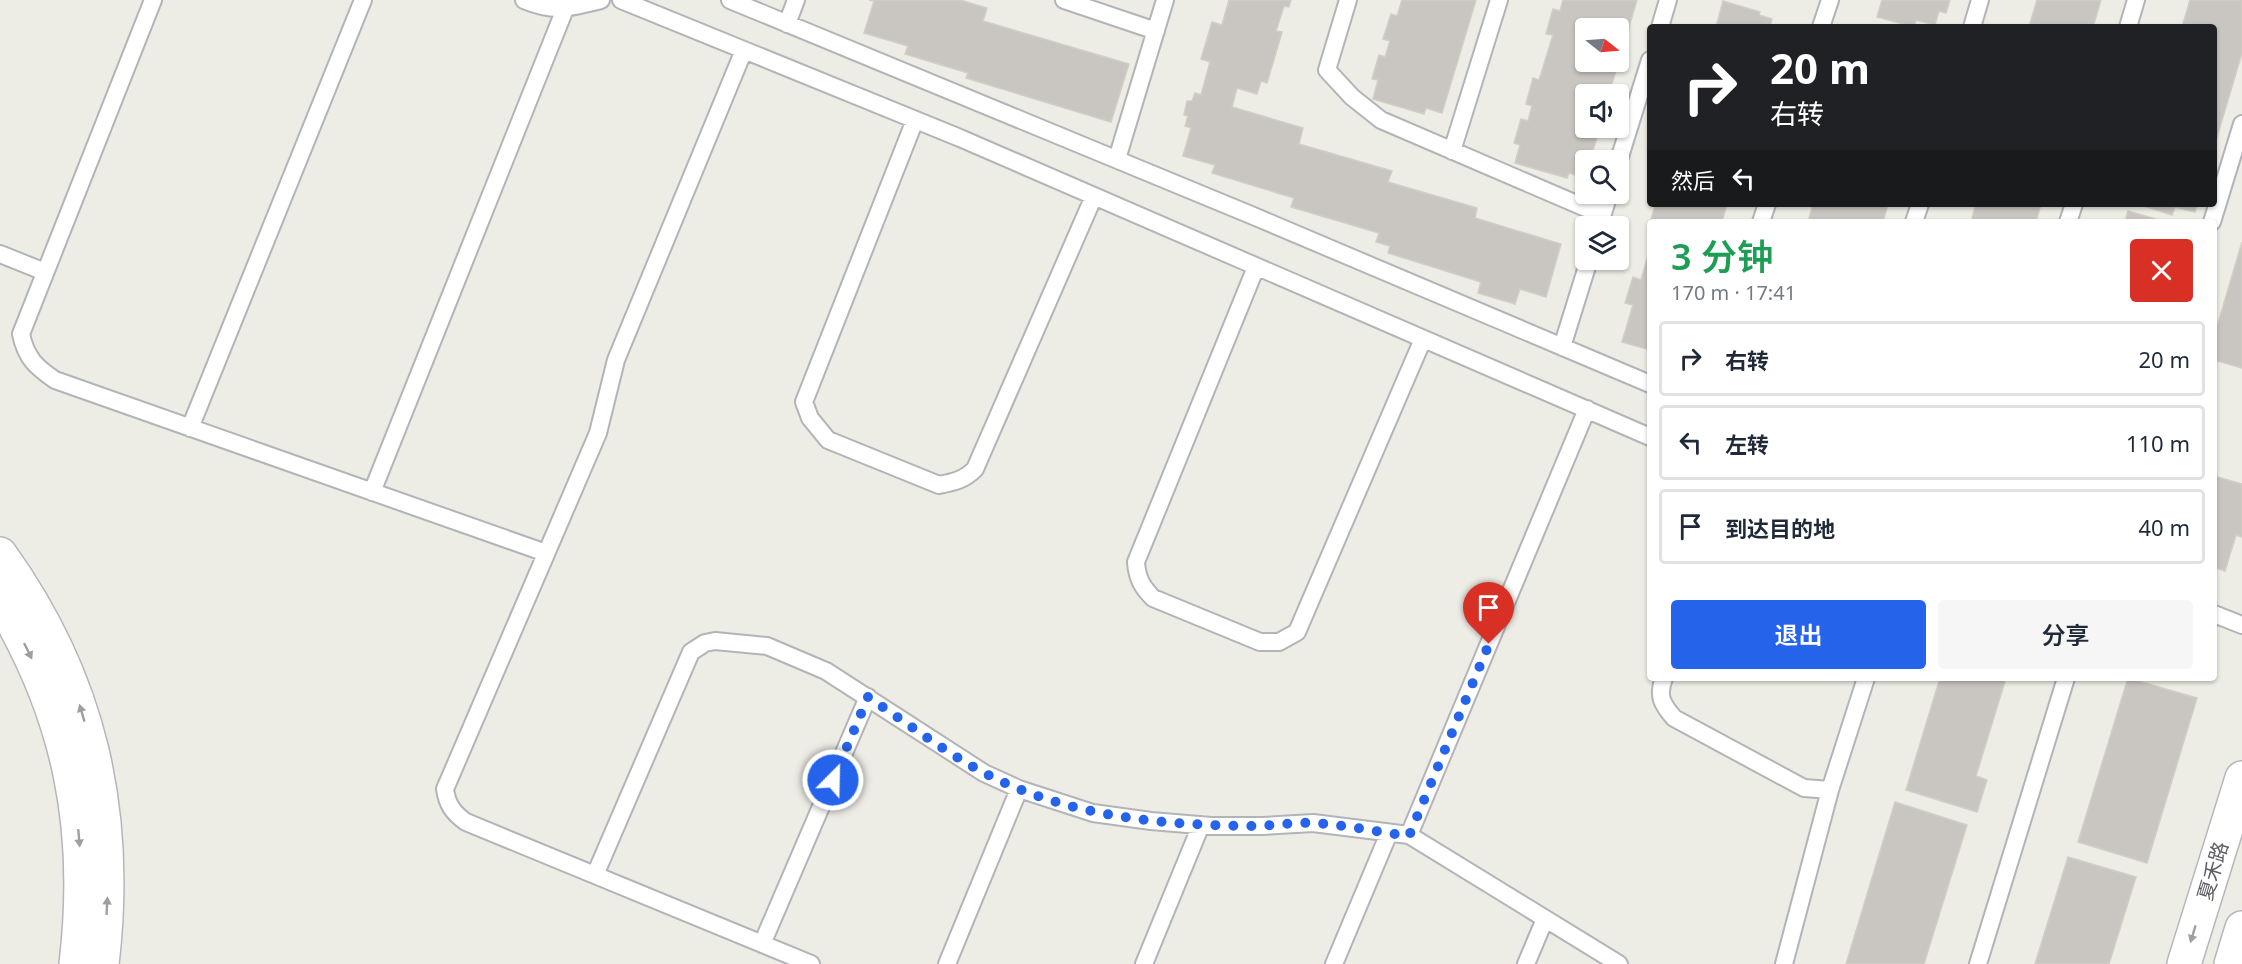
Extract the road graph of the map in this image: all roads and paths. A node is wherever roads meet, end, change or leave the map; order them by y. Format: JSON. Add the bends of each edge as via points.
{"nodes":[{"id":1,"x":153,"y":0,"type":"edge"},
{"id":2,"x":363,"y":0,"type":"edge"},
{"id":3,"x":524,"y":0,"type":"edge"},
{"id":4,"x":601,"y":0,"type":"edge"},
{"id":5,"x":621,"y":0,"type":"edge"},
{"id":6,"x":730,"y":0,"type":"edge"},
{"id":7,"x":796,"y":0,"type":"edge"},
{"id":8,"x":1064,"y":0,"type":"edge"},
{"id":9,"x":1165,"y":0,"type":"edge"},
{"id":10,"x":1348,"y":0,"type":"edge"},
{"id":11,"x":1499,"y":0,"type":"edge"},
{"id":12,"x":1668,"y":0,"type":"edge"},
{"id":13,"x":1830,"y":0,"type":"edge"},
{"id":14,"x":1980,"y":0,"type":"edge"},
{"id":15,"x":2136,"y":0,"type":"edge"},
{"id":16,"x":565,"y":9,"type":"junction"},
{"id":17,"x":787,"y":24,"type":"junction"},
{"id":18,"x":1661,"y":24,"type":"edge"},
{"id":19,"x":1822,"y":24,"type":"edge"},
{"id":20,"x":1973,"y":24,"type":"edge"},
{"id":21,"x":2129,"y":24,"type":"edge"},
{"id":22,"x":1156,"y":31,"type":"junction"},
{"id":23,"x":744,"y":50,"type":"junction"},
{"id":24,"x":1647,"y":70,"type":"edge"},
{"id":25,"x":915,"y":120,"type":"junction"},
{"id":26,"x":2242,"y":124,"type":"edge"},
{"id":27,"x":1622,"y":150,"type":"edge"},
{"id":28,"x":1452,"y":151,"type":"junction"},
{"id":29,"x":1117,"y":159,"type":"junction"},
{"id":30,"x":1094,"y":196,"type":"junction"},
{"id":31,"x":2217,"y":206,"type":"edge"},
{"id":32,"x":1590,"y":216,"type":"edge"},
{"id":33,"x":0,"y":254,"type":"edge"},
{"id":34,"x":1256,"y":267,"type":"junction"},
{"id":35,"x":1586,"y":270,"type":"edge"},
{"id":36,"x":45,"y":272,"type":"junction"},
{"id":37,"x":1423,"y":339,"type":"junction"},
{"id":38,"x":1562,"y":347,"type":"junction"},
{"id":39,"x":1647,"y":383,"type":"edge"},
{"id":40,"x":1587,"y":409,"type":"junction"},
{"id":41,"x":190,"y":428,"type":"junction"},
{"id":42,"x":1647,"y":436,"type":"edge"},
{"id":43,"x":372,"y":492,"type":"junction"},
{"id":44,"x":546,"y":553,"type":"junction"},
{"id":45,"x":0,"y":554,"type":"edge"},
{"id":46,"x":0,"y":600,"type":"edge"},
{"id":47,"x":2217,"y":615,"type":"edge"},
{"id":48,"x":2242,"y":625,"type":"edge"},
{"id":49,"x":1663,"y":681,"type":"edge"},
{"id":50,"x":1865,"y":681,"type":"edge"},
{"id":51,"x":2065,"y":681,"type":"edge"},
{"id":52,"x":868,"y":697,"type":"junction"},
{"id":53,"x":2242,"y":778,"type":"edge"},
{"id":54,"x":1019,"y":789,"type":"junction"},
{"id":55,"x":1830,"y":790,"type":"junction"},
{"id":56,"x":1201,"y":825,"type":"junction"},
{"id":57,"x":1389,"y":833,"type":"junction"},
{"id":58,"x":1409,"y":836,"type":"junction"},
{"id":59,"x":594,"y":875,"type":"junction"},
{"id":60,"x":1545,"y":919,"type":"junction"},
{"id":61,"x":2242,"y":928,"type":"edge"},
{"id":62,"x":762,"y":944,"type":"junction"},
{"id":63,"x":76,"y":964,"type":"edge"},
{"id":64,"x":102,"y":964,"type":"edge"},
{"id":65,"x":811,"y":964,"type":"edge"},
{"id":66,"x":947,"y":964,"type":"edge"},
{"id":67,"x":1144,"y":964,"type":"edge"},
{"id":68,"x":1334,"y":964,"type":"edge"},
{"id":69,"x":1526,"y":964,"type":"edge"},
{"id":70,"x":1619,"y":964,"type":"edge"},
{"id":71,"x":1784,"y":964,"type":"edge"},
{"id":72,"x":1978,"y":964,"type":"edge"},
{"id":73,"x":2184,"y":964,"type":"edge"},
{"id":74,"x":2231,"y":964,"type":"edge"}],
"edges":[{"from":1,"to":36,"type":"lane"},
{"from":2,"to":41,"type":"lane"},
{"from":3,"to":16,"type":"lane","via":[[541,8]]},
{"from":4,"to":16,"type":"lane"},
{"from":5,"to":23,"type":"lane"},
{"from":6,"to":17,"type":"lane"},
{"from":7,"to":17,"type":"lane"},
{"from":8,"to":22,"type":"lane"},
{"from":9,"to":22,"type":"lane"},
{"from":10,"to":28,"type":"lane","via":[[1327,70],[1381,120]]},
{"from":11,"to":28,"type":"lane"},
{"from":12,"to":18,"type":"lane"},
{"from":13,"to":19,"type":"lane"},
{"from":14,"to":20,"type":"lane"},
{"from":15,"to":21,"type":"lane"},
{"from":16,"to":43,"type":"lane"},
{"from":17,"to":29,"type":"lane"},
{"from":22,"to":29,"type":"lane"},
{"from":23,"to":25,"type":"lane"},
{"from":23,"to":44,"type":"lane","via":[[616,360],[598,433]]},
{"from":24,"to":27,"type":"lane"},
{"from":25,"to":30,"type":"lane"},
{"from":25,"to":30,"type":"lane","via":[[804,402],[810,418],[828,440],[939,485],[968,477],[975,469]]},
{"from":26,"to":31,"type":"lane"},
{"from":28,"to":32,"type":"lane"},
{"from":29,"to":38,"type":"lane"},
{"from":30,"to":34,"type":"lane"},
{"from":33,"to":36,"type":"lane"},
{"from":34,"to":37,"type":"lane"},
{"from":34,"to":37,"type":"lane","via":[[1136,562],[1138,579],[1153,598],[1260,642],[1279,642],[1297,632]]},
{"from":35,"to":38,"type":"lane"},
{"from":36,"to":41,"type":"lane","via":[[21,334],[23,346],[36,367],[55,380]]},
{"from":37,"to":40,"type":"lane"},
{"from":38,"to":39,"type":"lane"},
{"from":40,"to":42,"type":"lane"},
{"from":40,"to":58,"type":"lane"},
{"from":41,"to":43,"type":"lane"},
{"from":43,"to":44,"type":"lane"},
{"from":44,"to":59,"type":"lane","via":[[445,789],[446,798],[456,815],[466,822]]},
{"from":64,"to":45,"type":"main road","one_way":true,"via":[[108,888],[102,798],[93,750],[61,658],[36,609]]},
{"from":46,"to":63,"type":"main road","one_way":true,"via":[[37,669],[67,756],[81,856]]},
{"from":47,"to":48,"type":"lane"},
{"from":49,"to":55,"type":"lane","via":[[1661,697],[1674,718],[1804,788]]},
{"from":50,"to":55,"type":"lane"},
{"from":51,"to":72,"type":"lane"},
{"from":52,"to":54,"type":"lane","via":[[984,773]]},
{"from":52,"to":59,"type":"lane","via":[[826,671],[767,646],[715,641],[691,652]]},
{"from":52,"to":62,"type":"lane"},
{"from":53,"to":73,"type":"main road","name":"夏禾路","one_way":true},
{"from":54,"to":56,"type":"lane","via":[[1093,813]]},
{"from":54,"to":66,"type":"lane"},
{"from":55,"to":71,"type":"lane"},
{"from":56,"to":57,"type":"lane","via":[[1313,823]]},
{"from":56,"to":67,"type":"lane"},
{"from":57,"to":58,"type":"lane"},
{"from":57,"to":68,"type":"lane"},
{"from":58,"to":60,"type":"lane"},
{"from":59,"to":62,"type":"lane"},
{"from":60,"to":69,"type":"lane"},
{"from":60,"to":70,"type":"lane"},
{"from":61,"to":74,"type":"main road"},
{"from":62,"to":65,"type":"lane"}]}
